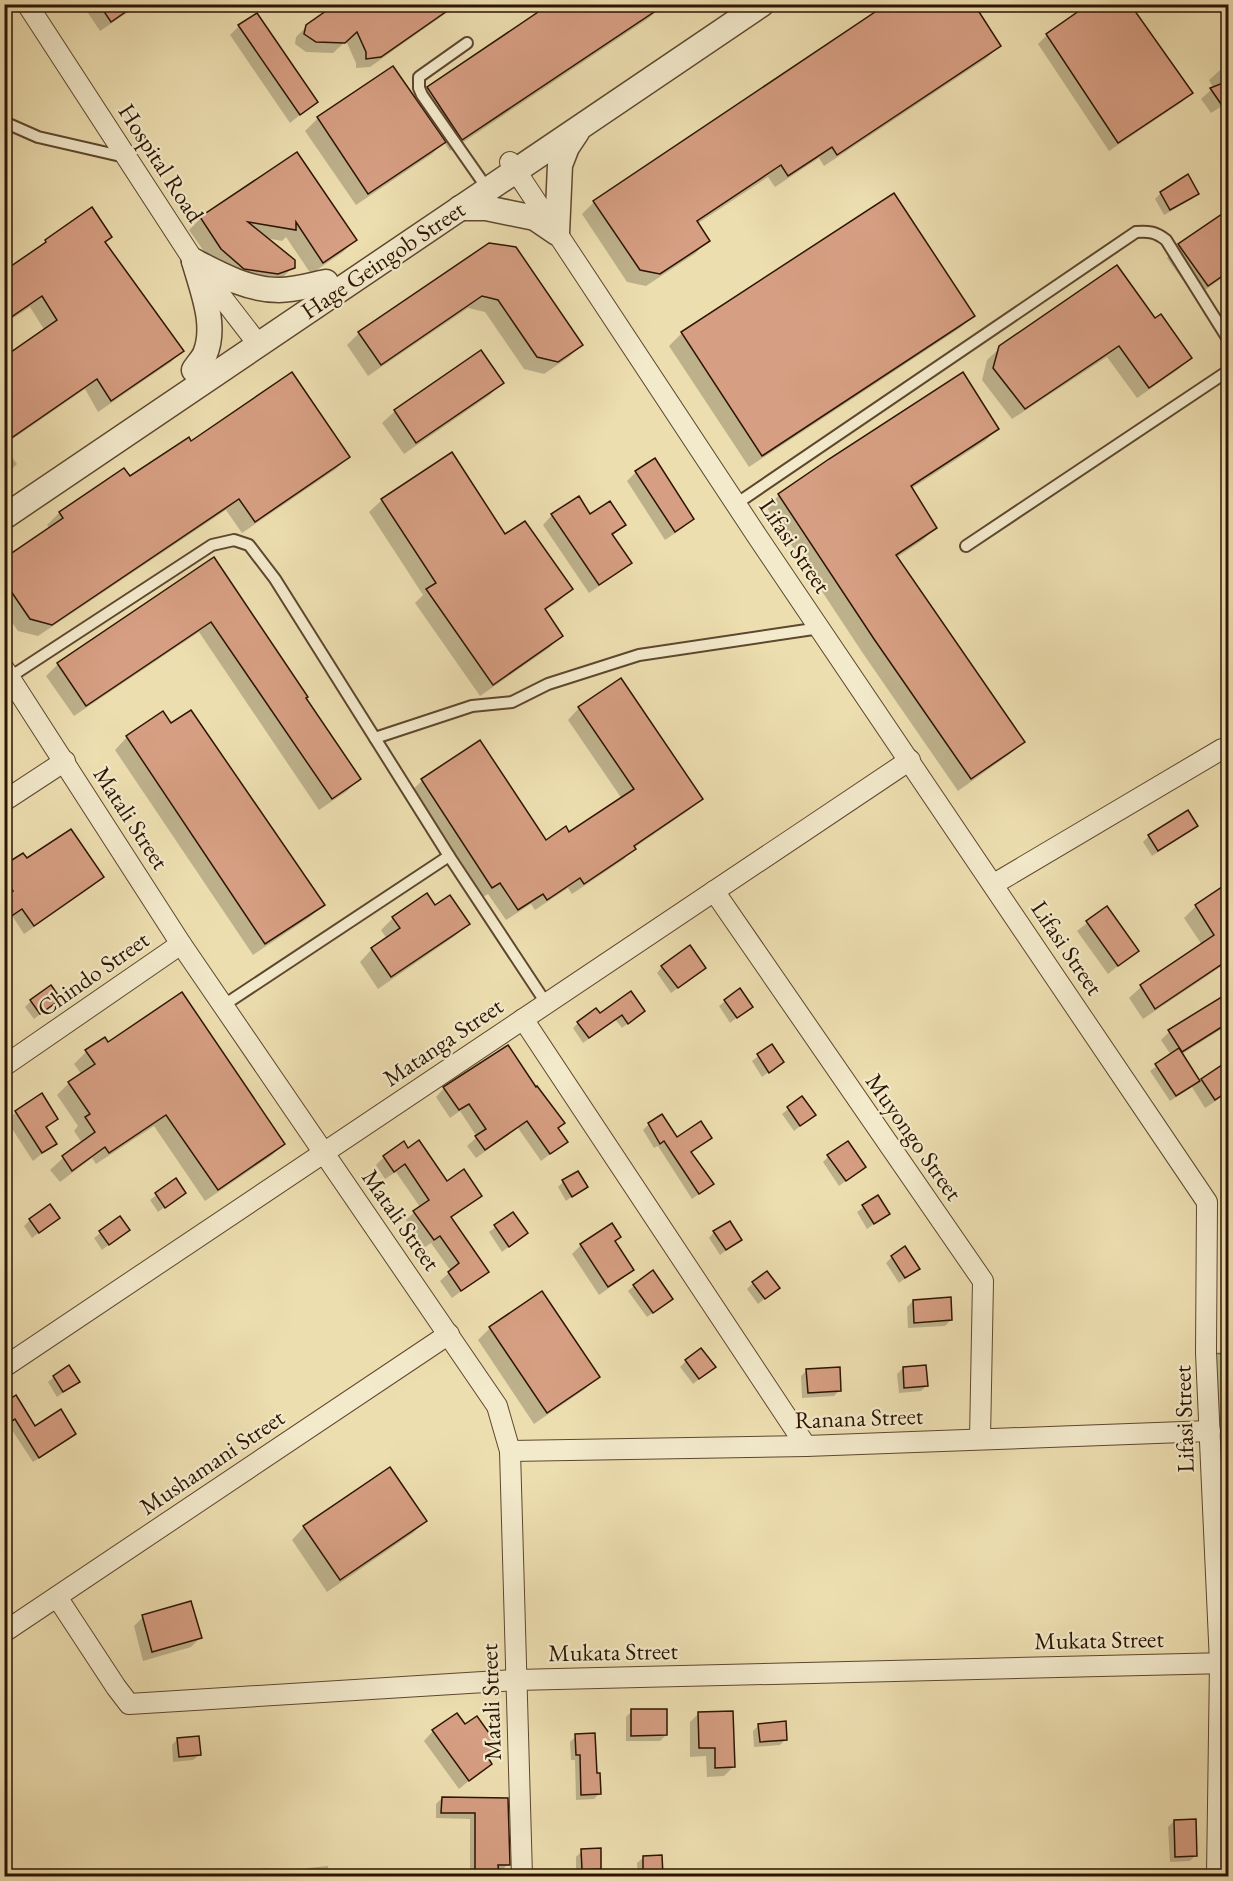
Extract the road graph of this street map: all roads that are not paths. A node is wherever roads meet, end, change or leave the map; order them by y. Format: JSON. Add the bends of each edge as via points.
{"nodes":[{"id":1,"x":27,"y":4,"type":"edge"},
{"id":2,"x":744,"y":4,"type":"edge"},
{"id":3,"x":762,"y":4,"type":"edge"},
{"id":4,"x":467,"y":43,"type":"dead end"},
{"id":5,"x":4,"y":122,"type":"edge"},
{"id":6,"x":579,"y":128,"type":"junction"},
{"id":7,"x":127,"y":157,"type":"junction"},
{"id":8,"x":513,"y":167,"type":"junction"},
{"id":9,"x":482,"y":181,"type":"junction"},
{"id":10,"x":460,"y":208,"type":"junction"},
{"id":11,"x":557,"y":233,"type":"junction"},
{"id":12,"x":194,"y":261,"type":"junction"},
{"id":13,"x":326,"y":282,"type":"junction"},
{"id":14,"x":253,"y":338,"type":"junction"},
{"id":15,"x":1228,"y":339,"type":"edge"},
{"id":16,"x":194,"y":370,"type":"junction"},
{"id":17,"x":1228,"y":371,"type":"edge"},
{"id":18,"x":4,"y":499,"type":"edge"},
{"id":19,"x":736,"y":504,"type":"junction"},
{"id":20,"x":4,"y":518,"type":"edge"},
{"id":21,"x":966,"y":546,"type":"dead end"},
{"id":22,"x":820,"y":628,"type":"junction"},
{"id":23,"x":7,"y":673,"type":"edge"},
{"id":24,"x":375,"y":738,"type":"junction"},
{"id":25,"x":1228,"y":748,"type":"edge"},
{"id":26,"x":910,"y":760,"type":"junction"},
{"id":27,"x":65,"y":761,"type":"junction"},
{"id":28,"x":4,"y":801,"type":"edge"},
{"id":29,"x":449,"y":856,"type":"junction"},
{"id":30,"x":994,"y":884,"type":"junction"},
{"id":31,"x":714,"y":891,"type":"junction"},
{"id":32,"x":182,"y":944,"type":"junction"},
{"id":33,"x":546,"y":1003,"type":"junction"},
{"id":34,"x":224,"y":1005,"type":"junction"},
{"id":35,"x":523,"y":1019,"type":"junction"},
{"id":36,"x":4,"y":1066,"type":"edge"},
{"id":37,"x":323,"y":1152,"type":"junction"},
{"id":38,"x":449,"y":1334,"type":"junction"},
{"id":39,"x":4,"y":1366,"type":"edge"},
{"id":40,"x":1210,"y":1431,"type":"junction"},
{"id":41,"x":980,"y":1439,"type":"junction"},
{"id":42,"x":806,"y":1446,"type":"junction"},
{"id":43,"x":510,"y":1451,"type":"junction"},
{"id":44,"x":57,"y":1597,"type":"junction"},
{"id":45,"x":4,"y":1632,"type":"edge"},
{"id":46,"x":1224,"y":1663,"type":"edge"},
{"id":47,"x":516,"y":1680,"type":"junction"},
{"id":48,"x":522,"y":1876,"type":"edge"},
{"id":49,"x":1216,"y":1876,"type":"edge"}],
"edges":[{"from":1,"to":7,"type":"street","name":"Hospital Road"},
{"from":2,"to":8,"type":"street","name":"Hage Geingob Street"},
{"from":3,"to":6,"type":"street","name":"Hage Geingob Street"},
{"from":4,"to":9,"type":"lane","via":[[419,76],[419,88]]},
{"from":5,"to":7,"type":"lane","via":[[38,137]]},
{"from":6,"to":8,"type":"street","name":"Hage Geingob Street"},
{"from":6,"to":11,"type":"street","via":[[560,165]]},
{"from":7,"to":12,"type":"street","name":"Hospital Road"},
{"from":8,"to":9,"type":"street","name":"Hage Geingob Street"},
{"from":8,"to":10,"type":"street","name":"Hage Geingob Street"},
{"from":8,"to":11,"type":"street","name":"Lifasi Street"},
{"from":9,"to":13,"type":"street","name":"Hage Geingob Street"},
{"from":10,"to":11,"type":"street","via":[[486,208],[535,218]]},
{"from":10,"to":14,"type":"street","name":"Hage Geingob Street"},
{"from":11,"to":19,"type":"street","name":"Lifasi Street"},
{"from":12,"to":13,"type":"street","via":[[253,286],[279,290]]},
{"from":12,"to":14,"type":"street","name":"Hospital Road"},
{"from":12,"to":16,"type":"street","via":[[208,312],[208,335],[205,354]]},
{"from":13,"to":14,"type":"street","name":"Hage Geingob Street"},
{"from":14,"to":16,"type":"street","name":"Hage Geingob Street"},
{"from":14,"to":20,"type":"street","name":"Hage Geingob Street"},
{"from":15,"to":19,"type":"lane","via":[[1166,240],[1157,233],[1136,232]]},
{"from":16,"to":18,"type":"street","name":"Hage Geingob Street"},
{"from":17,"to":21,"type":"lane"},
{"from":19,"to":22,"type":"street","name":"Lifasi Street"},
{"from":22,"to":24,"type":"lane","via":[[639,655],[548,684],[512,702],[472,706]]},
{"from":22,"to":26,"type":"street","name":"Lifasi Street"},
{"from":23,"to":24,"type":"lane","via":[[212,546],[234,540],[249,545],[275,579]]},
{"from":23,"to":27,"type":"street","name":"Matali Street"},
{"from":24,"to":29,"type":"lane"},
{"from":25,"to":30,"type":"street"},
{"from":26,"to":30,"type":"street","name":"Lifasi Street"},
{"from":26,"to":31,"type":"street","name":"Matanga Street"},
{"from":27,"to":28,"type":"street"},
{"from":27,"to":32,"type":"street","name":"Matali Street"},
{"from":29,"to":33,"type":"lane"},
{"from":29,"to":34,"type":"lane"},
{"from":30,"to":40,"type":"street","name":"Lifasi Street","via":[[1207,1202]]},
{"from":31,"to":33,"type":"street","name":"Matanga Street"},
{"from":31,"to":41,"type":"street","name":"Muyongo Street","via":[[982,1281]]},
{"from":32,"to":34,"type":"street","name":"Matali Street"},
{"from":32,"to":36,"type":"street","name":"Chindo Street"},
{"from":33,"to":35,"type":"street","name":"Matanga Street"},
{"from":34,"to":37,"type":"street","name":"Matali Street"},
{"from":35,"to":37,"type":"street","name":"Matanga Street"},
{"from":35,"to":42,"type":"street"},
{"from":37,"to":38,"type":"street","name":"Matali Street"},
{"from":37,"to":39,"type":"street","name":"Matanga Street"},
{"from":38,"to":43,"type":"street","name":"Matali Street","via":[[497,1406]]},
{"from":38,"to":44,"type":"street","name":"Mushamani Street"},
{"from":40,"to":41,"type":"street","name":"Ranana Street"},
{"from":40,"to":46,"type":"street","name":"Lifasi Street"},
{"from":41,"to":42,"type":"street","name":"Ranana Street"},
{"from":42,"to":43,"type":"street","name":"Ranana Street"},
{"from":43,"to":47,"type":"street","name":"Matali Street"},
{"from":44,"to":45,"type":"street","name":"Mushamani Street"},
{"from":44,"to":47,"type":"street","name":"Mukata Street","via":[[129,1704]]},
{"from":46,"to":47,"type":"street","name":"Mukata Street"},
{"from":46,"to":49,"type":"street","name":"Lifasi Street"},
{"from":47,"to":48,"type":"street","name":"Matali Street"}]}
